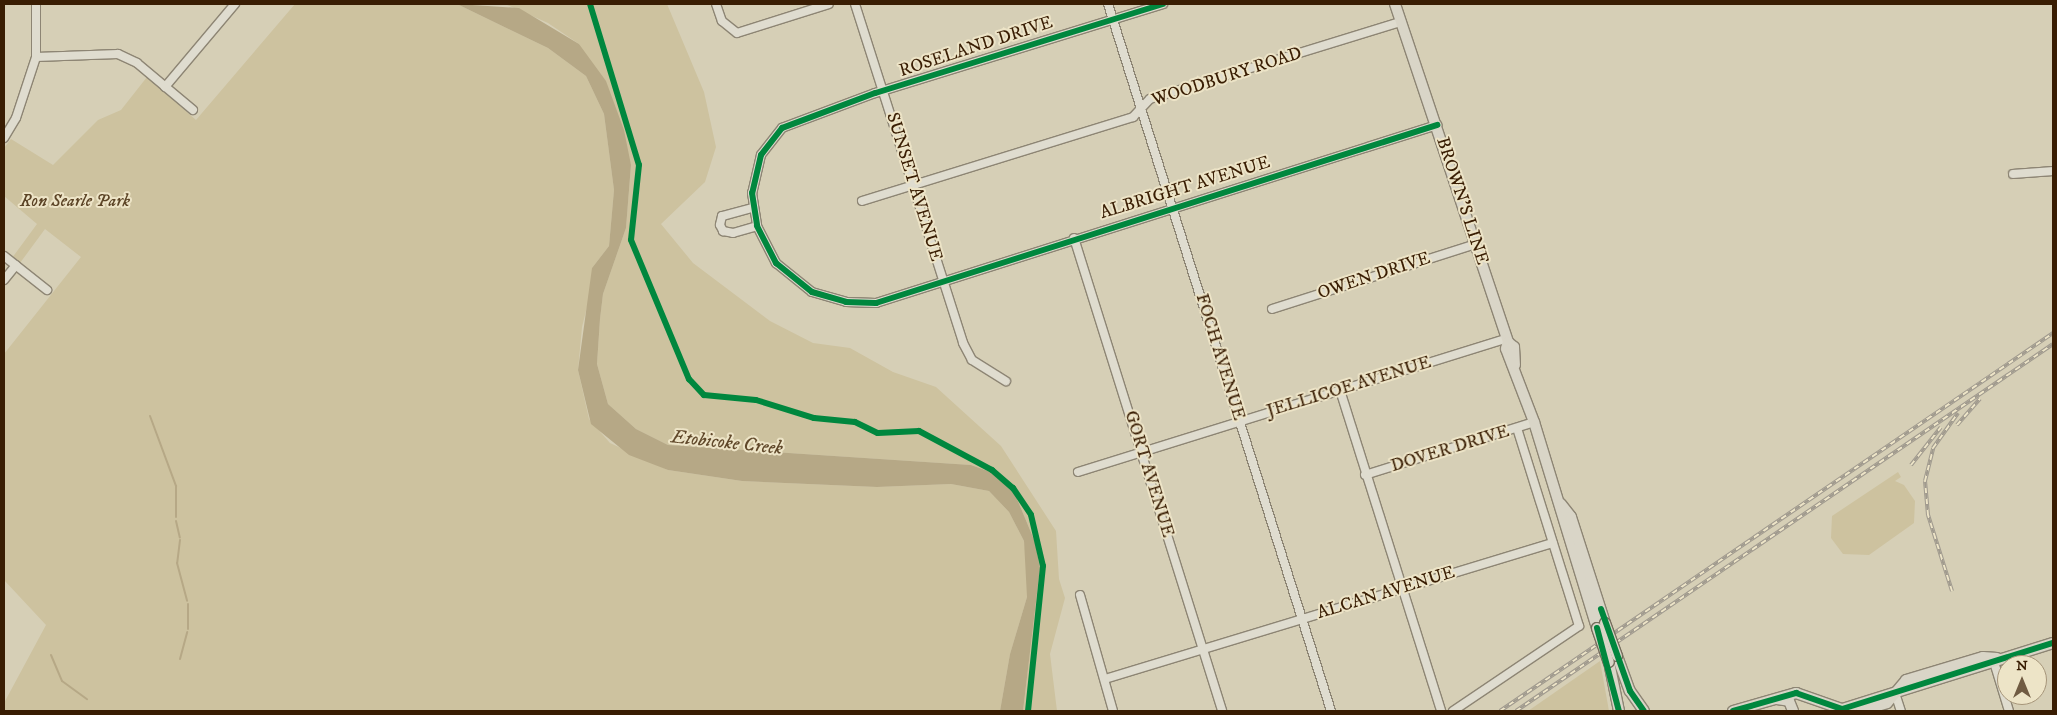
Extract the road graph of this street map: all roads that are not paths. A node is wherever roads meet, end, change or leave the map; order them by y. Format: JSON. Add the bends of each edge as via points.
{"nodes":[{"id":1,"x":36,"y":4,"type":"edge"},
{"id":2,"x":234,"y":4,"type":"edge"},
{"id":3,"x":716,"y":4,"type":"edge"},
{"id":4,"x":829,"y":4,"type":"edge"},
{"id":5,"x":855,"y":4,"type":"edge"},
{"id":6,"x":1108,"y":4,"type":"edge"},
{"id":7,"x":1163,"y":4,"type":"edge"},
{"id":8,"x":1396,"y":4,"type":"edge"},
{"id":9,"x":1113,"y":19,"type":"junction"},
{"id":10,"x":1401,"y":22,"type":"junction"},
{"id":11,"x":36,"y":57,"type":"junction"},
{"id":12,"x":165,"y":87,"type":"junction"},
{"id":13,"x":884,"y":91,"type":"junction"},
{"id":14,"x":1141,"y":108,"type":"junction"},
{"id":15,"x":194,"y":110,"type":"dead end"},
{"id":16,"x":1437,"y":126,"type":"junction"},
{"id":17,"x":4,"y":138,"type":"edge"},
{"id":18,"x":2053,"y":171,"type":"edge"},
{"id":19,"x":2013,"y":174,"type":"dead end"},
{"id":20,"x":913,"y":184,"type":"junction"},
{"id":21,"x":862,"y":201,"type":"dead end"},
{"id":22,"x":752,"y":208,"type":"junction"},
{"id":23,"x":1174,"y":208,"type":"junction"},
{"id":24,"x":757,"y":226,"type":"junction"},
{"id":25,"x":1074,"y":238,"type":"junction"},
{"id":26,"x":1476,"y":244,"type":"junction"},
{"id":27,"x":4,"y":256,"type":"edge"},
{"id":28,"x":16,"y":265,"type":"junction"},
{"id":29,"x":4,"y":280,"type":"edge"},
{"id":30,"x":943,"y":280,"type":"junction"},
{"id":31,"x":47,"y":290,"type":"dead end"},
{"id":32,"x":1272,"y":309,"type":"dead end"},
{"id":33,"x":1507,"y":340,"type":"junction"},
{"id":34,"x":1006,"y":381,"type":"dead end"},
{"id":35,"x":1340,"y":390,"type":"junction"},
{"id":36,"x":1240,"y":421,"type":"junction"},
{"id":37,"x":1534,"y":422,"type":"junction"},
{"id":38,"x":1516,"y":428,"type":"junction"},
{"id":39,"x":1142,"y":451,"type":"junction"},
{"id":40,"x":1078,"y":472,"type":"dead end"},
{"id":41,"x":1365,"y":475,"type":"junction"},
{"id":42,"x":1553,"y":543,"type":"junction"},
{"id":43,"x":1401,"y":589,"type":"junction"},
{"id":44,"x":1080,"y":594,"type":"dead end"},
{"id":45,"x":1303,"y":619,"type":"junction"},
{"id":46,"x":2053,"y":643,"type":"edge"},
{"id":47,"x":1204,"y":650,"type":"junction"},
{"id":48,"x":2015,"y":655,"type":"edge"},
{"id":49,"x":1613,"y":659,"type":"junction"},
{"id":50,"x":1997,"y":660,"type":"edge"},
{"id":51,"x":1105,"y":679,"type":"junction"},
{"id":52,"x":1895,"y":693,"type":"junction"},
{"id":53,"x":1769,"y":700,"type":"junction"},
{"id":54,"x":1839,"y":710,"type":"edge"},
{"id":55,"x":1113,"y":711,"type":"edge"},
{"id":56,"x":1222,"y":711,"type":"edge"},
{"id":57,"x":1331,"y":711,"type":"edge"},
{"id":58,"x":1441,"y":711,"type":"edge"},
{"id":59,"x":1452,"y":711,"type":"edge"},
{"id":60,"x":1619,"y":711,"type":"edge"},
{"id":61,"x":1644,"y":711,"type":"edge"},
{"id":62,"x":1732,"y":711,"type":"edge"},
{"id":63,"x":1793,"y":711,"type":"edge"},
{"id":64,"x":1861,"y":711,"type":"edge"},
{"id":65,"x":1901,"y":711,"type":"edge"}],
"edges":[{"from":1,"to":11,"type":"street"},
{"from":2,"to":12,"type":"street"},
{"from":3,"to":4,"type":"street","via":[[722,21],[737,33]]},
{"from":5,"to":13,"type":"street","name":"SUNSET AVENUE"},
{"from":6,"to":9,"type":"street","name":"FOCH AVENUE"},
{"from":7,"to":9,"type":"street","name":"ROSELAND DRIVE"},
{"from":8,"to":10,"type":"main road","name":"BROWN'S LINE"},
{"from":9,"to":13,"type":"street","name":"ROSELAND DRIVE"},
{"from":9,"to":14,"type":"street","name":"FOCH AVENUE"},
{"from":10,"to":14,"type":"street","name":"WOODBURY ROAD","via":[[1150,100]]},
{"from":10,"to":16,"type":"main road","name":"BROWN'S LINE"},
{"from":11,"to":12,"type":"street","via":[[118,54]]},
{"from":11,"to":17,"type":"street","via":[[16,118]]},
{"from":12,"to":15,"type":"street"},
{"from":13,"to":20,"type":"street","name":"SUNSET AVENUE"},
{"from":13,"to":22,"type":"street","name":"ROSELAND DRIVE","via":[[782,128],[758,161]]},
{"from":14,"to":20,"type":"street","name":"WOODBURY ROAD","via":[[1133,117]]},
{"from":14,"to":23,"type":"street","name":"FOCH AVENUE"},
{"from":16,"to":23,"type":"street","name":"ALBRIGHT AVENUE"},
{"from":16,"to":26,"type":"main road","name":"BROWN'S LINE"},
{"from":18,"to":19,"type":"street"},
{"from":20,"to":21,"type":"street","name":"WOODBURY ROAD"},
{"from":20,"to":30,"type":"street","name":"SUNSET AVENUE"},
{"from":22,"to":24,"type":"street","name":"ALBRIGHT AVENUE"},
{"from":22,"to":24,"type":"street","via":[[722,216],[720,225],[723,231],[734,233]]},
{"from":23,"to":25,"type":"street","name":"ALBRIGHT AVENUE"},
{"from":23,"to":36,"type":"street","name":"FOCH AVENUE"},
{"from":24,"to":30,"type":"street","name":"ALBRIGHT AVENUE","via":[[776,262],[812,292],[828,298],[876,303]]},
{"from":25,"to":30,"type":"street","name":"ALBRIGHT AVENUE"},
{"from":25,"to":39,"type":"street","name":"GORT AVENUE"},
{"from":26,"to":32,"type":"street","name":"OWEN DRIVE"},
{"from":26,"to":33,"type":"main road","name":"BROWN'S LINE"},
{"from":27,"to":28,"type":"street"},
{"from":28,"to":29,"type":"street"},
{"from":28,"to":31,"type":"street"},
{"from":30,"to":34,"type":"street","name":"SUNSET AVENUE","via":[[968,353]]},
{"from":33,"to":35,"type":"street","name":"JELLICOE AVENUE"},
{"from":33,"to":37,"type":"main road","name":"BROWN'S LINE","via":[[1506,349],[1515,364]]},
{"from":35,"to":36,"type":"street","name":"JELLICOE AVENUE"},
{"from":35,"to":41,"type":"street"},
{"from":36,"to":39,"type":"street","name":"JELLICOE AVENUE"},
{"from":36,"to":45,"type":"street","name":"FOCH AVENUE"},
{"from":37,"to":38,"type":"street","name":"DOVER DRIVE"},
{"from":37,"to":49,"type":"main road","name":"BROWN'S LINE","bridge":true,"via":[[1560,504],[1571,517]]},
{"from":38,"to":41,"type":"street","name":"DOVER DRIVE"},
{"from":38,"to":42,"type":"street"},
{"from":39,"to":40,"type":"street","name":"JELLICOE AVENUE"},
{"from":39,"to":47,"type":"street","name":"GORT AVENUE"},
{"from":41,"to":43,"type":"street"},
{"from":42,"to":43,"type":"street","name":"ALCAN AVENUE"},
{"from":42,"to":59,"type":"street","via":[[1578,628]]},
{"from":43,"to":45,"type":"street","name":"ALCAN AVENUE"},
{"from":43,"to":58,"type":"street"},
{"from":44,"to":51,"type":"street"},
{"from":45,"to":47,"type":"street","name":"ALCAN AVENUE"},
{"from":45,"to":57,"type":"street","name":"FOCH AVENUE"},
{"from":46,"to":48,"type":"main road"},
{"from":47,"to":51,"type":"street","name":"ALCAN AVENUE"},
{"from":47,"to":56,"type":"street","name":"GORT AVENUE"},
{"from":49,"to":60,"type":"main road","name":"BROWN'S LINE"},
{"from":49,"to":61,"type":"main road","name":"BROWN'S LINE"},
{"from":50,"to":52,"type":"main road","via":[[1983,657],[1906,680]]},
{"from":51,"to":55,"type":"street"},
{"from":52,"to":54,"type":"main road"},
{"from":52,"to":64,"type":"main road","via":[[1887,703]]},
{"from":52,"to":65,"type":"street"},
{"from":53,"to":54,"type":"main road","via":[[1802,694]]},
{"from":53,"to":62,"type":"main road"},
{"from":53,"to":63,"type":"main road","via":[[1789,700]]}]}
